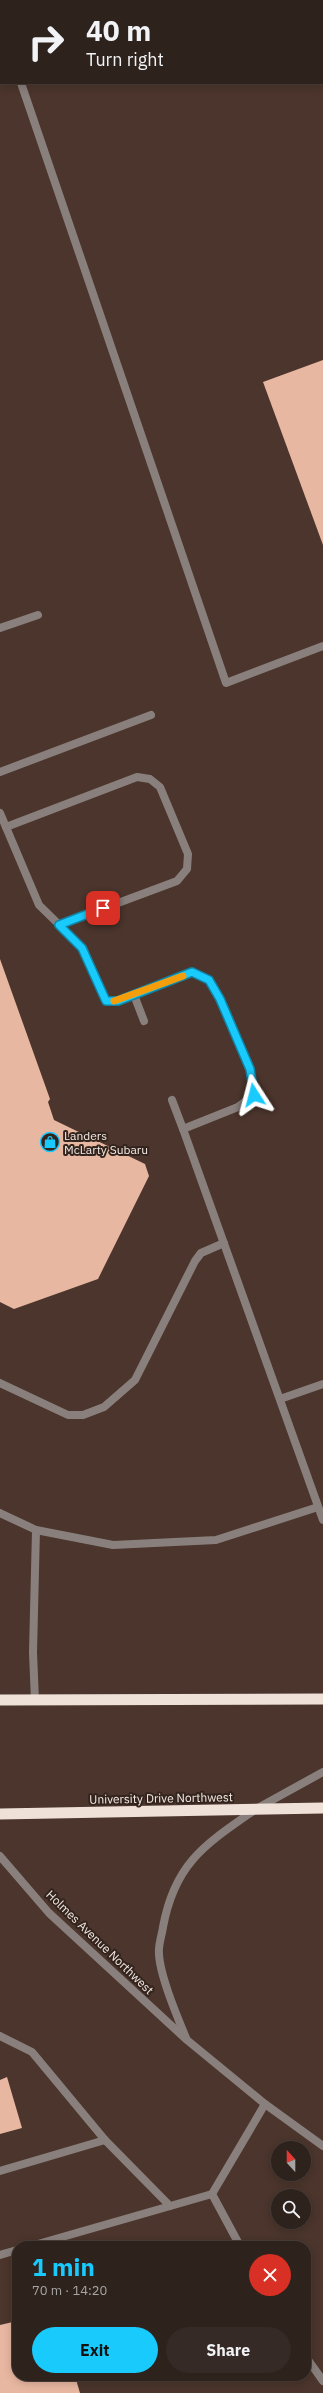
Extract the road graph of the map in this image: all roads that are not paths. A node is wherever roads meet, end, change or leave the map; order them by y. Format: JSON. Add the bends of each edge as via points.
{"nodes":[{"id":1,"x":21,"y":84,"type":"edge"},
{"id":2,"x":38,"y":615,"type":"dead end"},
{"id":3,"x":0,"y":628,"type":"edge"},
{"id":4,"x":323,"y":646,"type":"edge"},
{"id":5,"x":151,"y":715,"type":"dead end"},
{"id":6,"x":0,"y":772,"type":"edge"},
{"id":7,"x":0,"y":813,"type":"edge"},
{"id":8,"x":6,"y":827,"type":"junction"},
{"id":9,"x":59,"y":925,"type":"junction"},
{"id":10,"x":134,"y":995,"type":"junction"},
{"id":11,"x":144,"y":1022,"type":"dead end"},
{"id":12,"x":172,"y":1100,"type":"dead end"},
{"id":13,"x":184,"y":1129,"type":"junction"},
{"id":14,"x":224,"y":1243,"type":"junction"},
{"id":15,"x":0,"y":1383,"type":"edge"},
{"id":16,"x":323,"y":1384,"type":"edge"},
{"id":17,"x":280,"y":1399,"type":"junction"},
{"id":18,"x":318,"y":1507,"type":"junction"},
{"id":19,"x":0,"y":1513,"type":"edge"},
{"id":20,"x":323,"y":1520,"type":"edge"},
{"id":21,"x":36,"y":1530,"type":"junction"},
{"id":22,"x":323,"y":1699,"type":"edge"},
{"id":23,"x":0,"y":1700,"type":"edge"},
{"id":24,"x":35,"y":1701,"type":"junction"},
{"id":25,"x":323,"y":1772,"type":"edge"},
{"id":26,"x":323,"y":1808,"type":"edge"},
{"id":27,"x":256,"y":1809,"type":"junction"},
{"id":28,"x":0,"y":1814,"type":"edge"},
{"id":29,"x":0,"y":1856,"type":"edge"},
{"id":30,"x":0,"y":2036,"type":"edge"},
{"id":31,"x":187,"y":2040,"type":"junction"},
{"id":32,"x":265,"y":2104,"type":"junction"},
{"id":33,"x":105,"y":2140,"type":"junction"},
{"id":34,"x":323,"y":2146,"type":"edge"},
{"id":35,"x":0,"y":2171,"type":"edge"},
{"id":36,"x":212,"y":2194,"type":"junction"},
{"id":37,"x":170,"y":2206,"type":"junction"},
{"id":38,"x":48,"y":2241,"type":"edge"},
{"id":39,"x":237,"y":2241,"type":"edge"},
{"id":40,"x":12,"y":2251,"type":"edge"},
{"id":41,"x":0,"y":2255,"type":"edge"},
{"id":42,"x":311,"y":2364,"type":"edge"},
{"id":43,"x":323,"y":2381,"type":"edge"}],
"edges":[{"from":1,"to":4,"type":"street","via":[[226,683]]},
{"from":2,"to":3,"type":"street"},
{"from":5,"to":6,"type":"street"},
{"from":7,"to":8,"type":"street"},
{"from":8,"to":9,"type":"street","via":[[39,905]]},
{"from":8,"to":9,"type":"street","via":[[137,777],[150,779],[160,787],[188,854],[187,869],[177,881]]},
{"from":9,"to":10,"type":"street","via":[[82,948],[106,1001],[118,1001]]},
{"from":10,"to":11,"type":"street"},
{"from":10,"to":13,"type":"street","via":[[192,972],[209,980],[220,999],[250,1069],[254,1095],[238,1107]]},
{"from":12,"to":13,"type":"street"},
{"from":13,"to":14,"type":"street","via":[[210,1210]]},
{"from":14,"to":15,"type":"street","via":[[201,1254],[195,1261],[135,1380],[104,1407],[83,1415],[68,1415]]},
{"from":14,"to":17,"type":"street"},
{"from":16,"to":17,"type":"street"},
{"from":17,"to":18,"type":"street"},
{"from":18,"to":20,"type":"street"},
{"from":18,"to":21,"type":"street","via":[[216,1540],[113,1545]]},
{"from":19,"to":21,"type":"street"},
{"from":21,"to":24,"type":"street","via":[[33,1652]]},
{"from":22,"to":24,"type":"highway"},
{"from":23,"to":24,"type":"highway"},
{"from":25,"to":27,"type":"street","name":"Holmes Avenue Northwest"},
{"from":26,"to":27,"type":"highway","name":"University Drive Northwest"},
{"from":27,"to":28,"type":"highway","name":"University Drive Northwest"},
{"from":27,"to":31,"type":"street","name":"Holmes Avenue Northwest","via":[[209,1841],[190,1861],[168,1900],[159,1954],[169,1994]]},
{"from":29,"to":31,"type":"street","name":"Holmes Avenue Northwest","via":[[49,1913]]},
{"from":30,"to":33,"type":"street","via":[[32,2052]]},
{"from":31,"to":32,"type":"street","name":"Holmes Avenue Northwest"},
{"from":32,"to":34,"type":"street","name":"Holmes Avenue Northwest"},
{"from":32,"to":36,"type":"street"},
{"from":33,"to":35,"type":"street"},
{"from":33,"to":37,"type":"street"},
{"from":36,"to":37,"type":"street"},
{"from":36,"to":39,"type":"street"},
{"from":37,"to":38,"type":"street"},
{"from":40,"to":41,"type":"street"},
{"from":42,"to":43,"type":"street"}]}
